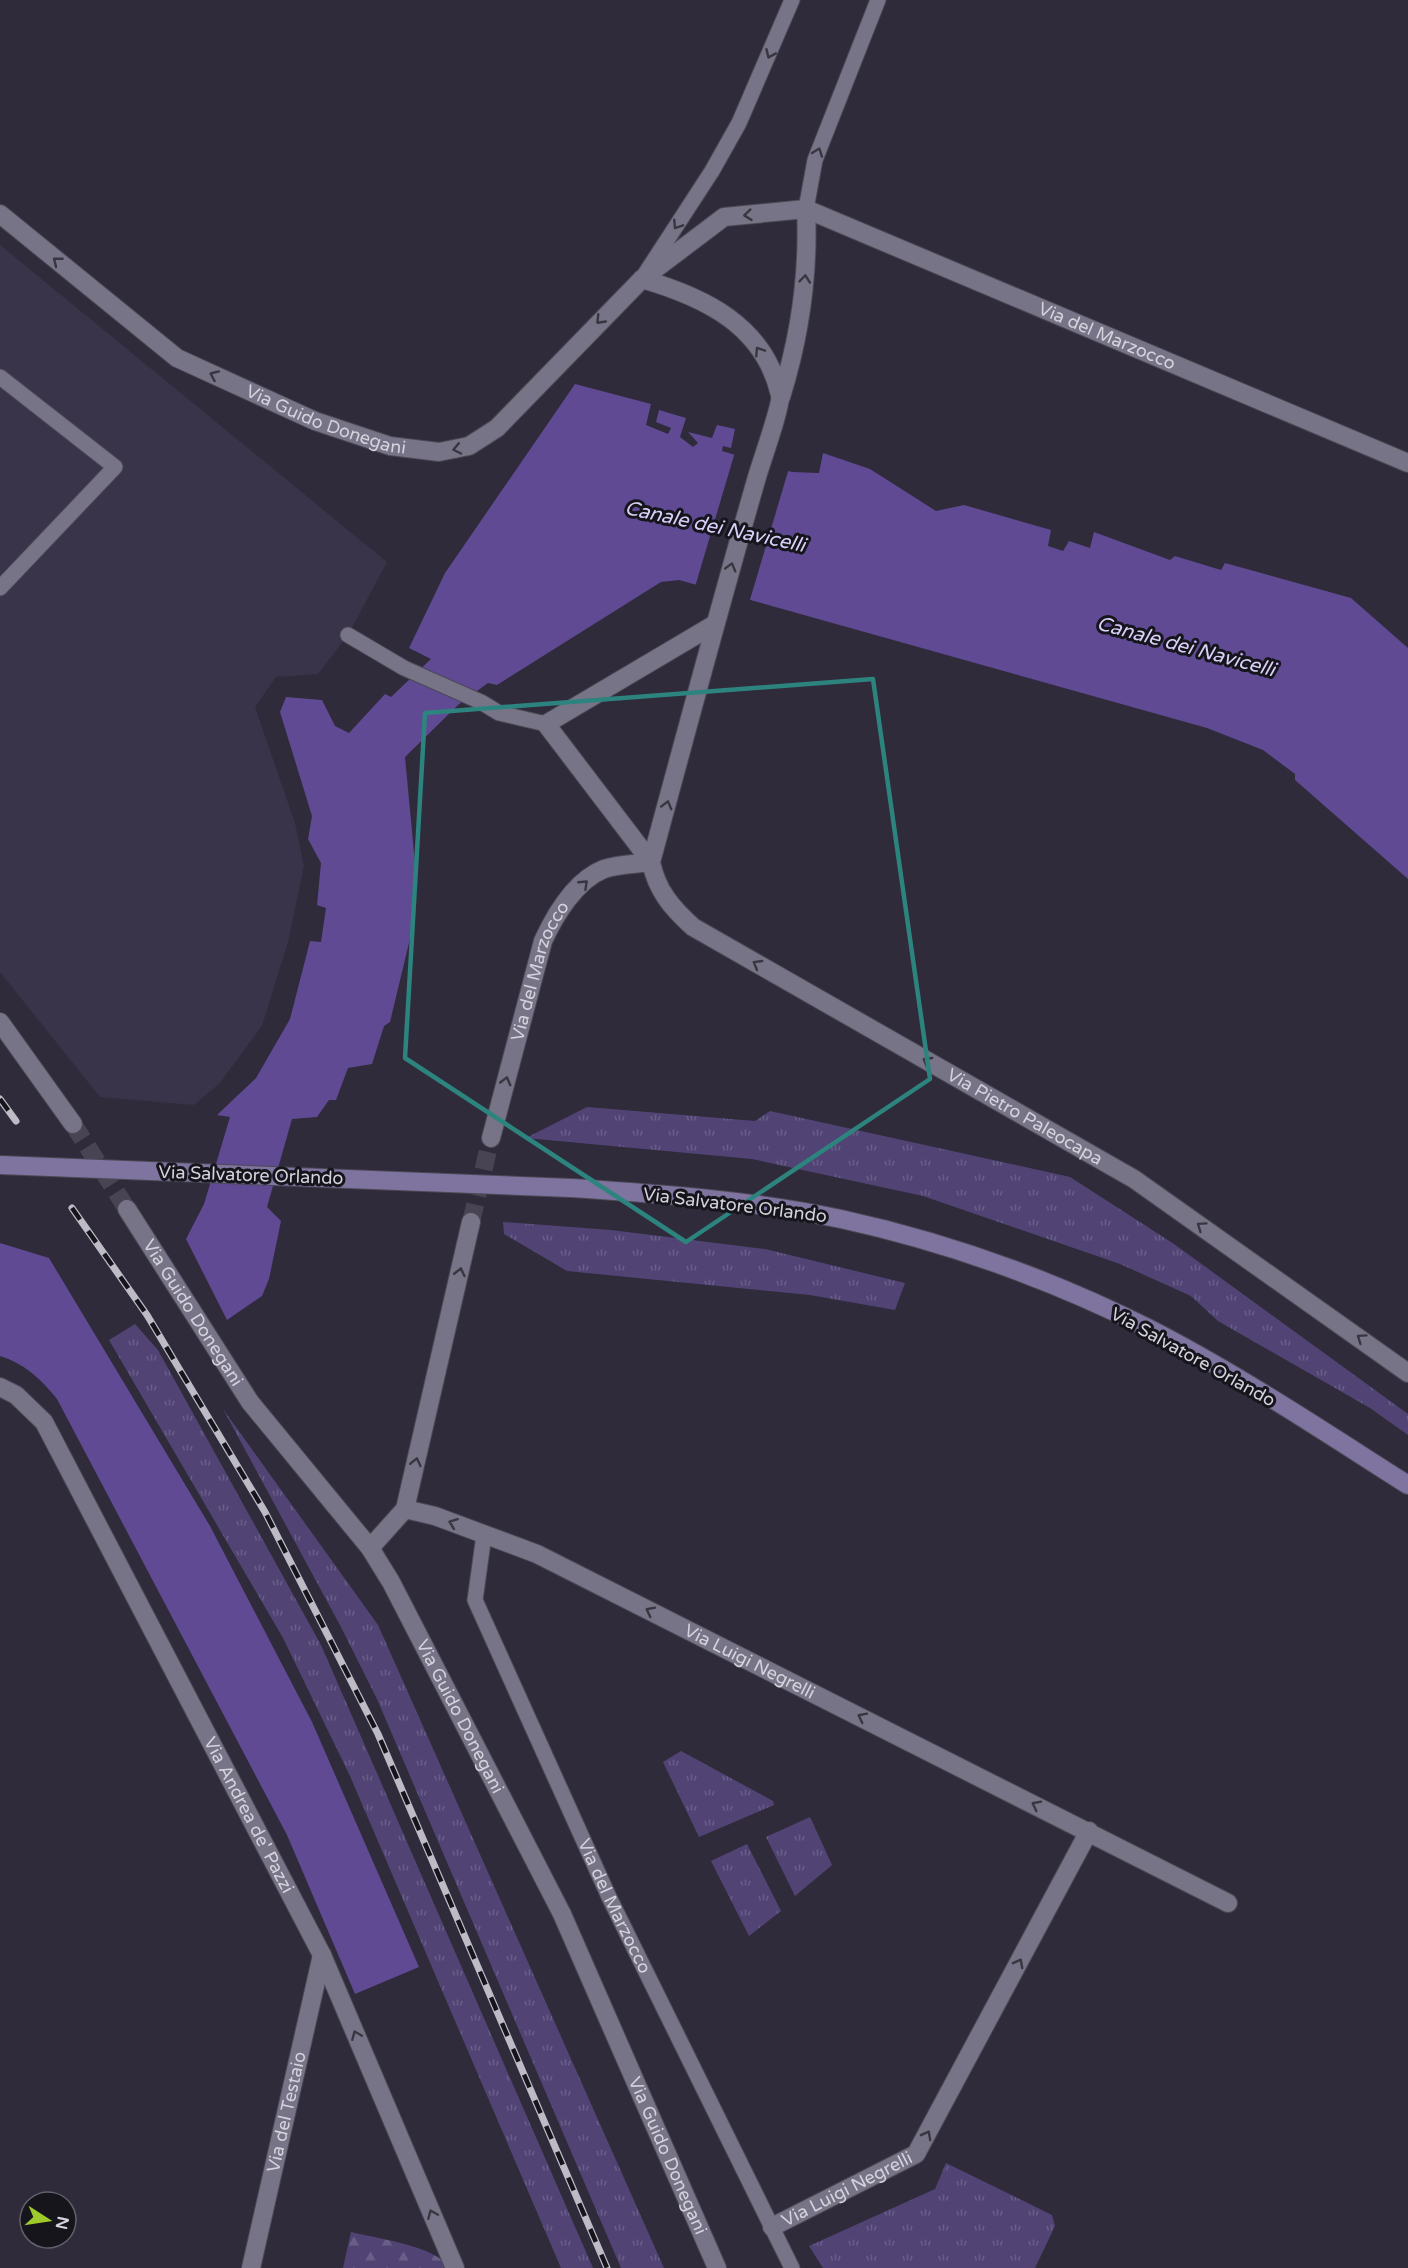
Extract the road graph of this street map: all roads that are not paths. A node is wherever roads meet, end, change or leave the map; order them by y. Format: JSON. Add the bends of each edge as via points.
{"nodes":[{"id":1,"x":792,"y":0,"type":"edge"},
{"id":2,"x":878,"y":0,"type":"edge"},
{"id":3,"x":806,"y":209,"type":"junction"},
{"id":4,"x":0,"y":214,"type":"edge"},
{"id":5,"x":642,"y":279,"type":"junction"},
{"id":6,"x":0,"y":376,"type":"edge"},
{"id":7,"x":781,"y":397,"type":"junction"},
{"id":8,"x":1408,"y":463,"type":"edge"},
{"id":9,"x":0,"y":588,"type":"edge"},
{"id":10,"x":715,"y":624,"type":"junction"},
{"id":11,"x":348,"y":635,"type":"dead end"},
{"id":12,"x":546,"y":724,"type":"junction"},
{"id":13,"x":651,"y":862,"type":"junction"},
{"id":14,"x":0,"y":1022,"type":"edge"},
{"id":15,"x":73,"y":1124,"type":"tunnel mouth"},
{"id":16,"x":491,"y":1138,"type":"tunnel mouth"},
{"id":17,"x":0,"y":1165,"type":"edge"},
{"id":18,"x":127,"y":1209,"type":"tunnel mouth"},
{"id":19,"x":471,"y":1222,"type":"tunnel mouth"},
{"id":20,"x":1408,"y":1373,"type":"edge"},
{"id":21,"x":0,"y":1387,"type":"edge"},
{"id":22,"x":1408,"y":1485,"type":"edge"},
{"id":23,"x":405,"y":1509,"type":"junction"},
{"id":24,"x":484,"y":1535,"type":"junction"},
{"id":25,"x":370,"y":1548,"type":"junction"},
{"id":26,"x":1089,"y":1831,"type":"junction"},
{"id":27,"x":1228,"y":1903,"type":"dead end"},
{"id":28,"x":322,"y":1955,"type":"junction"},
{"id":29,"x":771,"y":2227,"type":"junction"},
{"id":30,"x":251,"y":2268,"type":"edge"},
{"id":31,"x":455,"y":2268,"type":"edge"},
{"id":32,"x":717,"y":2268,"type":"edge"},
{"id":33,"x":792,"y":2268,"type":"edge"}],
"edges":[{"from":1,"to":5,"type":"lane","one_way":true,"via":[[739,123]]},
{"from":3,"to":2,"type":"lane","one_way":true,"via":[[815,160]]},
{"from":3,"to":5,"type":"street","name":"Via del Marzocco","one_way":true,"via":[[724,217]]},
{"from":7,"to":3,"type":"street","one_way":true,"via":[[801,312],[808,247]]},
{"from":3,"to":8,"type":"street","name":"Via del Marzocco"},
{"from":5,"to":4,"type":"street","name":"Via Guido Donegani","one_way":true,"via":[[497,428],[469,446],[454,451],[428,451],[390,446],[315,421],[177,357]]},
{"from":7,"to":5,"type":"street","one_way":true,"via":[[761,353],[738,326],[702,300]]},
{"from":6,"to":9,"type":"lane","via":[[115,467]]},
{"from":10,"to":7,"type":"street","one_way":true},
{"from":10,"to":12,"type":"street"},
{"from":13,"to":10,"type":"street","one_way":true},
{"from":11,"to":12,"type":"lane","via":[[404,668],[499,713]]},
{"from":12,"to":13,"type":"street"},
{"from":16,"to":13,"type":"street","name":"Via del Marzocco","one_way":true,"via":[[549,928],[566,903],[597,873],[606,868]]},
{"from":20,"to":13,"type":"street","name":"Via Pietro Paleocapa","one_way":true,"via":[[1134,1179],[693,927],[658,887]]},
{"from":14,"to":15,"type":"street"},
{"from":17,"to":22,"type":"main road","name":"Via Salvatore Orlando","bridge":true,"via":[[571,1188],[688,1196],[821,1215],[956,1251],[1037,1279],[1148,1328],[1227,1372]]},
{"from":18,"to":25,"type":"street","name":"Via Guido Donegani","via":[[250,1402]]},
{"from":23,"to":19,"type":"street","one_way":true},
{"from":21,"to":28,"type":"street","name":"Via Andrea de' Pazzi","via":[[16,1395],[45,1422]]},
{"from":24,"to":23,"type":"street","name":"Via Luigi Negrelli","one_way":true},
{"from":23,"to":25,"type":"street"},
{"from":26,"to":24,"type":"street","name":"Via Luigi Negrelli","one_way":true,"via":[[537,1554]]},
{"from":24,"to":29,"type":"lane","name":"Via del Marzocco","via":[[475,1600],[609,1897]]},
{"from":25,"to":32,"type":"street","name":"Via Guido Donegani","via":[[402,1602],[562,1914]]},
{"from":26,"to":27,"type":"street","name":"Via Luigi Negrelli"},
{"from":29,"to":26,"type":"street","name":"Via Luigi Negrelli","one_way":true,"via":[[916,2154]]},
{"from":28,"to":30,"type":"street","name":"Via del Testaio"},
{"from":31,"to":28,"type":"street","name":"Via Andrea de' Pazzi","one_way":true},
{"from":29,"to":33,"type":"lane","name":"Via del Marzocco"}]}
